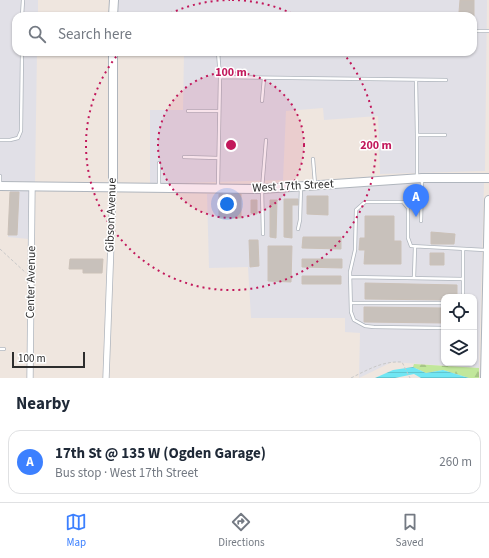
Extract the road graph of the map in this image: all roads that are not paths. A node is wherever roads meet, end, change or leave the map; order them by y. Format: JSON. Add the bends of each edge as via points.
{"nodes":[{"id":1,"x":23,"y":0,"type":"edge"},
{"id":2,"x":114,"y":0,"type":"edge"},
{"id":3,"x":22,"y":12,"type":"edge"},
{"id":4,"x":114,"y":12,"type":"edge"},
{"id":5,"x":477,"y":31,"type":"edge"},
{"id":6,"x":489,"y":31,"type":"edge"},
{"id":7,"x":22,"y":56,"type":"edge"},
{"id":8,"x":113,"y":56,"type":"edge"},
{"id":9,"x":218,"y":56,"type":"edge"},
{"id":10,"x":220,"y":77,"type":"junction"},
{"id":11,"x":264,"y":78,"type":"junction"},
{"id":12,"x":416,"y":80,"type":"junction"},
{"id":13,"x":446,"y":80,"type":"dead end"},
{"id":14,"x":262,"y":101,"type":"dead end"},
{"id":15,"x":188,"y":111,"type":"dead end"},
{"id":16,"x":219,"y":111,"type":"junction"},
{"id":17,"x":417,"y":135,"type":"junction"},
{"id":18,"x":445,"y":135,"type":"dead end"},
{"id":19,"x":0,"y":140,"type":"edge"},
{"id":20,"x":266,"y":140,"type":"dead end"},
{"id":21,"x":184,"y":157,"type":"dead end"},
{"id":22,"x":218,"y":158,"type":"junction"},
{"id":23,"x":313,"y":159,"type":"dead end"},
{"id":24,"x":159,"y":163,"type":"dead end"},
{"id":25,"x":0,"y":176,"type":"edge"},
{"id":26,"x":489,"y":178,"type":"edge"},
{"id":27,"x":419,"y":179,"type":"junction"},
{"id":28,"x":315,"y":185,"type":"junction"},
{"id":29,"x":0,"y":186,"type":"edge"},
{"id":30,"x":300,"y":186,"type":"junction"},
{"id":31,"x":32,"y":187,"type":"junction"},
{"id":32,"x":113,"y":188,"type":"junction"},
{"id":33,"x":159,"y":188,"type":"junction"},
{"id":34,"x":218,"y":189,"type":"junction"},
{"id":35,"x":262,"y":189,"type":"junction"},
{"id":36,"x":489,"y":200,"type":"edge"},
{"id":37,"x":421,"y":221,"type":"dead end"},
{"id":38,"x":298,"y":229,"type":"dead end"},
{"id":39,"x":263,"y":234,"type":"dead end"},
{"id":40,"x":415,"y":248,"type":"junction"},
{"id":41,"x":463,"y":249,"type":"junction"},
{"id":42,"x":488,"y":250,"type":"junction"},
{"id":43,"x":350,"y":277,"type":"junction"},
{"id":44,"x":414,"y":278,"type":"junction"},
{"id":45,"x":463,"y":279,"type":"junction"},
{"id":46,"x":463,"y":294,"type":"edge"},
{"id":47,"x":351,"y":303,"type":"junction"},
{"id":48,"x":441,"y":303,"type":"edge"},
{"id":49,"x":441,"y":328,"type":"edge"},
{"id":50,"x":488,"y":329,"type":"edge"},
{"id":51,"x":0,"y":349,"type":"edge"},
{"id":52,"x":4,"y":349,"type":"dead end"},
{"id":53,"x":485,"y":374,"type":"edge"},
{"id":54,"x":30,"y":378,"type":"edge"},
{"id":55,"x":106,"y":378,"type":"edge"}],
"edges":[{"from":1,"to":3,"type":"lane"},
{"from":2,"to":4,"type":"street"},
{"from":5,"to":6,"type":"lane"},
{"from":7,"to":19,"type":"lane","via":[[21,131],[18,138]]},
{"from":8,"to":32,"type":"street","name":"Gibson Avenue"},
{"from":9,"to":10,"type":"lane"},
{"from":10,"to":11,"type":"lane"},
{"from":10,"to":16,"type":"lane"},
{"from":11,"to":12,"type":"lane"},
{"from":11,"to":14,"type":"lane"},
{"from":12,"to":13,"type":"lane"},
{"from":12,"to":17,"type":"lane"},
{"from":15,"to":16,"type":"lane"},
{"from":16,"to":22,"type":"lane"},
{"from":17,"to":18,"type":"lane"},
{"from":17,"to":27,"type":"lane"},
{"from":20,"to":35,"type":"lane"},
{"from":21,"to":22,"type":"lane"},
{"from":22,"to":34,"type":"lane"},
{"from":23,"to":28,"type":"lane"},
{"from":24,"to":33,"type":"lane"},
{"from":25,"to":29,"type":"lane"},
{"from":26,"to":27,"type":"street","name":"West 17th Street"},
{"from":27,"to":28,"type":"street","name":"West 17th Street"},
{"from":27,"to":37,"type":"lane"},
{"from":28,"to":30,"type":"street","name":"West 17th Street"},
{"from":29,"to":31,"type":"street","name":"West 17th Street"},
{"from":30,"to":35,"type":"street","name":"West 17th Street"},
{"from":30,"to":38,"type":"lane","via":[[302,200]]},
{"from":31,"to":32,"type":"street","name":"West 17th Street"},
{"from":31,"to":54,"type":"street","name":"Center Avenue"},
{"from":32,"to":33,"type":"street","name":"West 17th Street"},
{"from":32,"to":55,"type":"street","name":"Gibson Avenue"},
{"from":33,"to":34,"type":"street","name":"West 17th Street"},
{"from":34,"to":35,"type":"street","name":"West 17th Street"},
{"from":35,"to":39,"type":"lane"},
{"from":36,"to":42,"type":"street"},
{"from":40,"to":41,"type":"lane"},
{"from":40,"to":43,"type":"lane","via":[[408,242],[409,213],[406,204],[396,201],[371,201],[361,204],[356,210],[355,250],[350,266]]},
{"from":40,"to":44,"type":"lane"},
{"from":41,"to":42,"type":"lane"},
{"from":41,"to":45,"type":"lane"},
{"from":42,"to":50,"type":"street"},
{"from":43,"to":44,"type":"lane"},
{"from":43,"to":47,"type":"lane"},
{"from":44,"to":45,"type":"lane"},
{"from":45,"to":46,"type":"lane"},
{"from":47,"to":48,"type":"lane"},
{"from":47,"to":49,"type":"lane","via":[[354,320],[365,326]]},
{"from":50,"to":53,"type":"street"},
{"from":51,"to":52,"type":"lane"}]}
